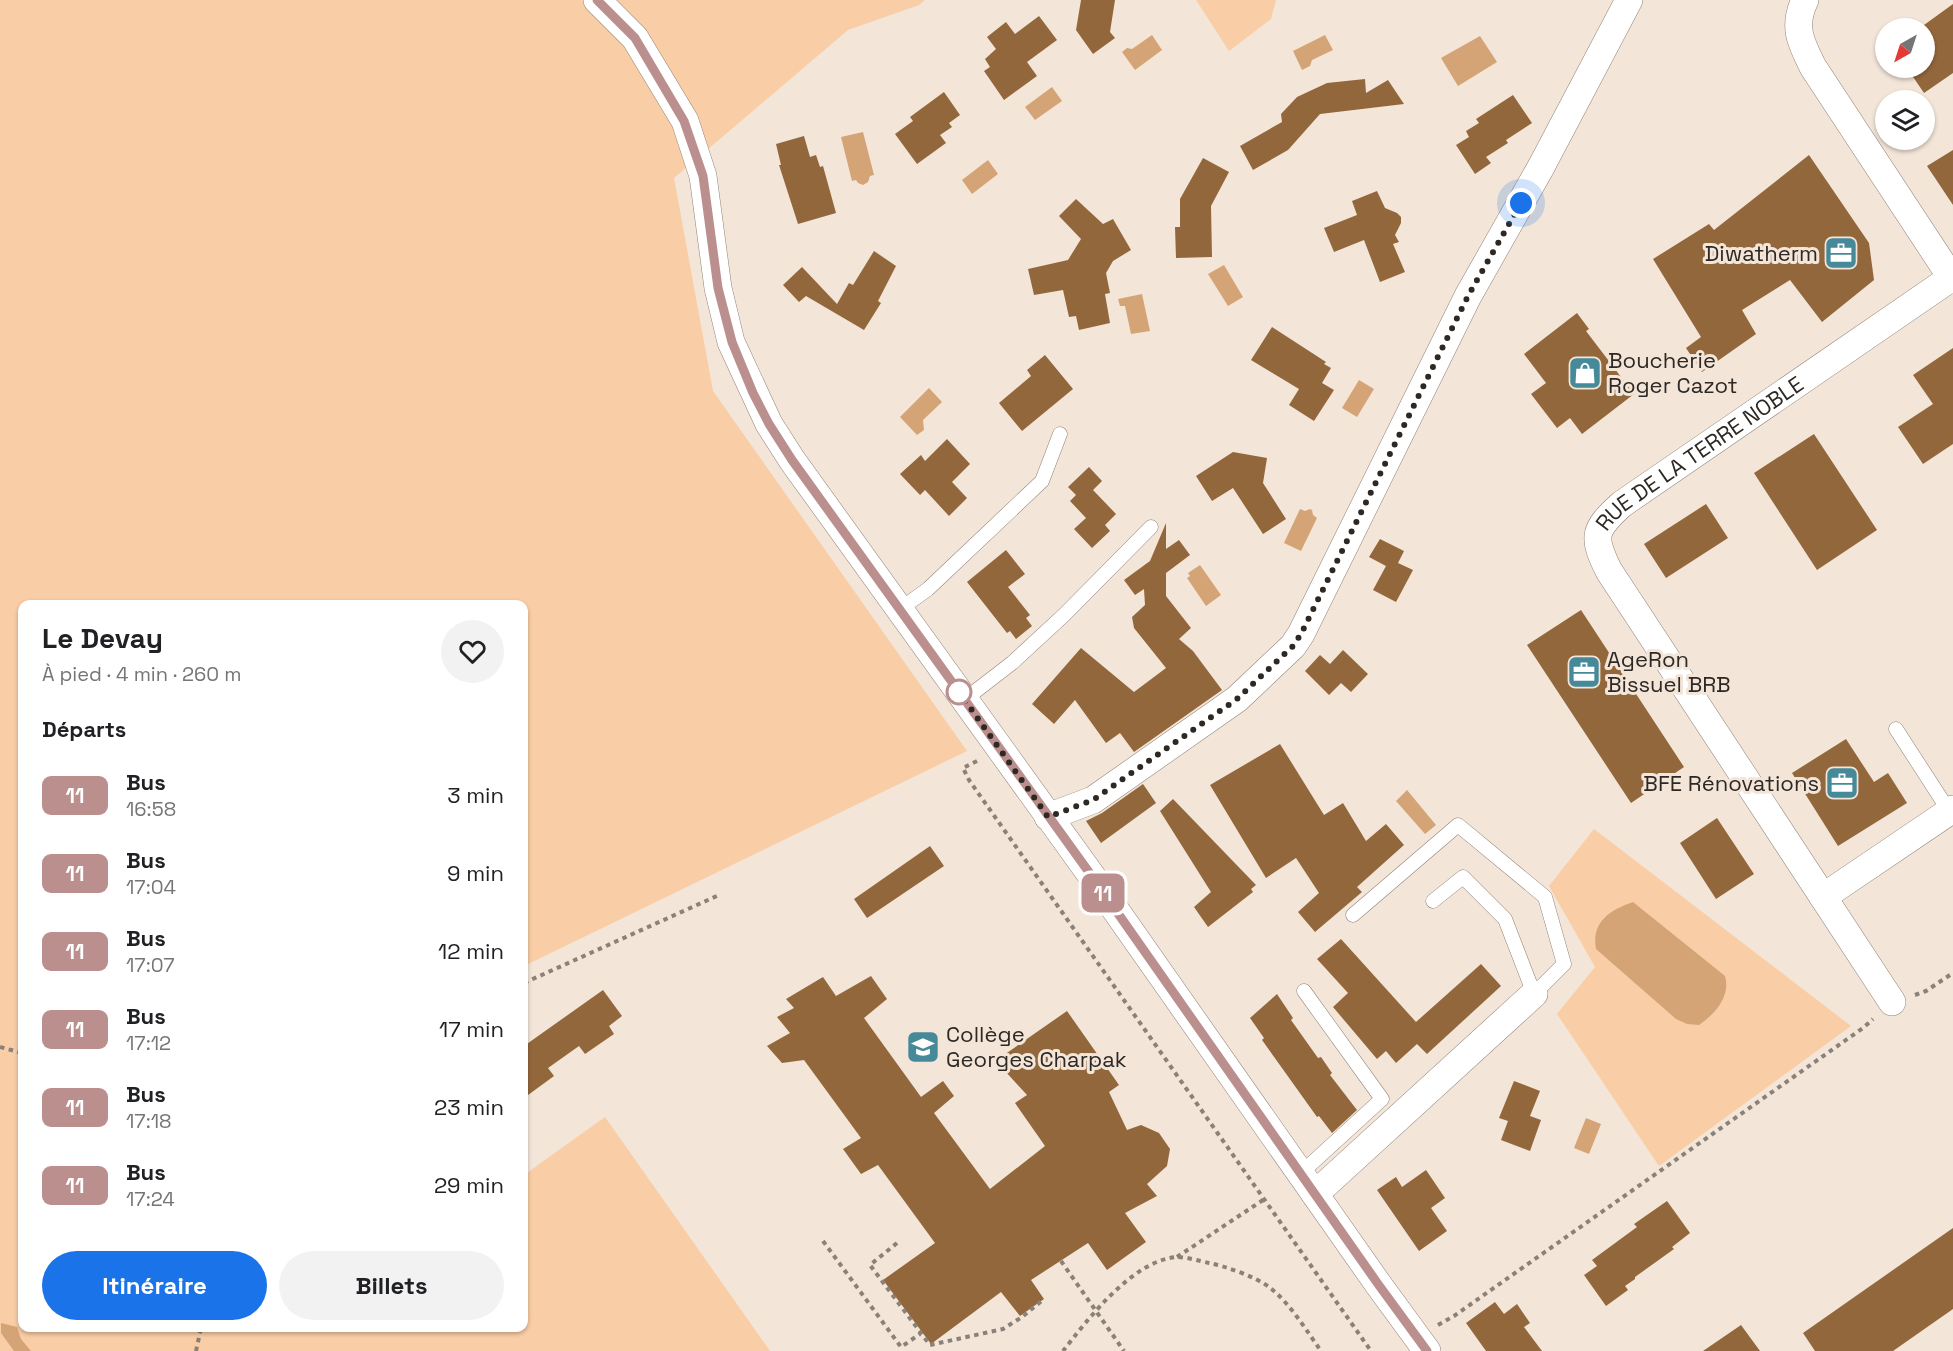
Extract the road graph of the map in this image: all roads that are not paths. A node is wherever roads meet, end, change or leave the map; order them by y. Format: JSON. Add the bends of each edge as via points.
{"nodes":[{"id":1,"x":597,"y":0,"type":"edge"},
{"id":2,"x":1629,"y":0,"type":"edge"},
{"id":3,"x":1805,"y":0,"type":"edge"},
{"id":4,"x":1952,"y":279,"type":"edge"},
{"id":5,"x":1060,"y":434,"type":"dead end"},
{"id":6,"x":1151,"y":527,"type":"dead end"},
{"id":7,"x":899,"y":610,"type":"junction"},
{"id":8,"x":964,"y":700,"type":"junction"},
{"id":9,"x":1896,"y":729,"type":"dead end"},
{"id":10,"x":1951,"y":810,"type":"edge"},
{"id":11,"x":1048,"y":817,"type":"junction"},
{"id":12,"x":1823,"y":897,"type":"junction"},
{"id":13,"x":1433,"y":901,"type":"dead end"},
{"id":14,"x":1353,"y":915,"type":"dead end"},
{"id":15,"x":1304,"y":991,"type":"dead end"},
{"id":16,"x":1534,"y":994,"type":"junction"},
{"id":17,"x":1892,"y":1002,"type":"road end"},
{"id":18,"x":1308,"y":1184,"type":"junction"},
{"id":19,"x":1422,"y":1344,"type":"edge"}],
"edges":[{"from":1,"to":7,"type":"street","via":[[635,38],[684,121],[703,176],[718,288],[732,342],[753,393],[792,460]]},
{"from":2,"to":11,"type":"street","via":[[1468,296],[1293,646],[1237,699],[1093,800]]},
{"from":3,"to":4,"type":"street","via":[[1800,9],[1798,36],[1813,67]]},
{"from":4,"to":12,"type":"street","name":"RUE DE LA TERRE NOBLE","via":[[1622,504],[1602,522],[1598,535],[1597,549],[1609,571]]},
{"from":5,"to":7,"type":"lane","via":[[1042,480],[927,589]]},
{"from":6,"to":8,"type":"lane","via":[[1064,615]]},
{"from":7,"to":8,"type":"street"},
{"from":8,"to":11,"type":"street"},
{"from":9,"to":10,"type":"lane"},
{"from":10,"to":12,"type":"street"},
{"from":11,"to":18,"type":"street"},
{"from":12,"to":17,"type":"street","name":"RUE DE LA TERRE NOBLE"},
{"from":13,"to":16,"type":"lane","via":[[1462,877],[1505,919]]},
{"from":14,"to":16,"type":"lane","via":[[1458,825],[1545,897],[1564,964]]},
{"from":15,"to":18,"type":"lane","via":[[1382,1099]]},
{"from":16,"to":18,"type":"street"},
{"from":18,"to":19,"type":"street"}]}
